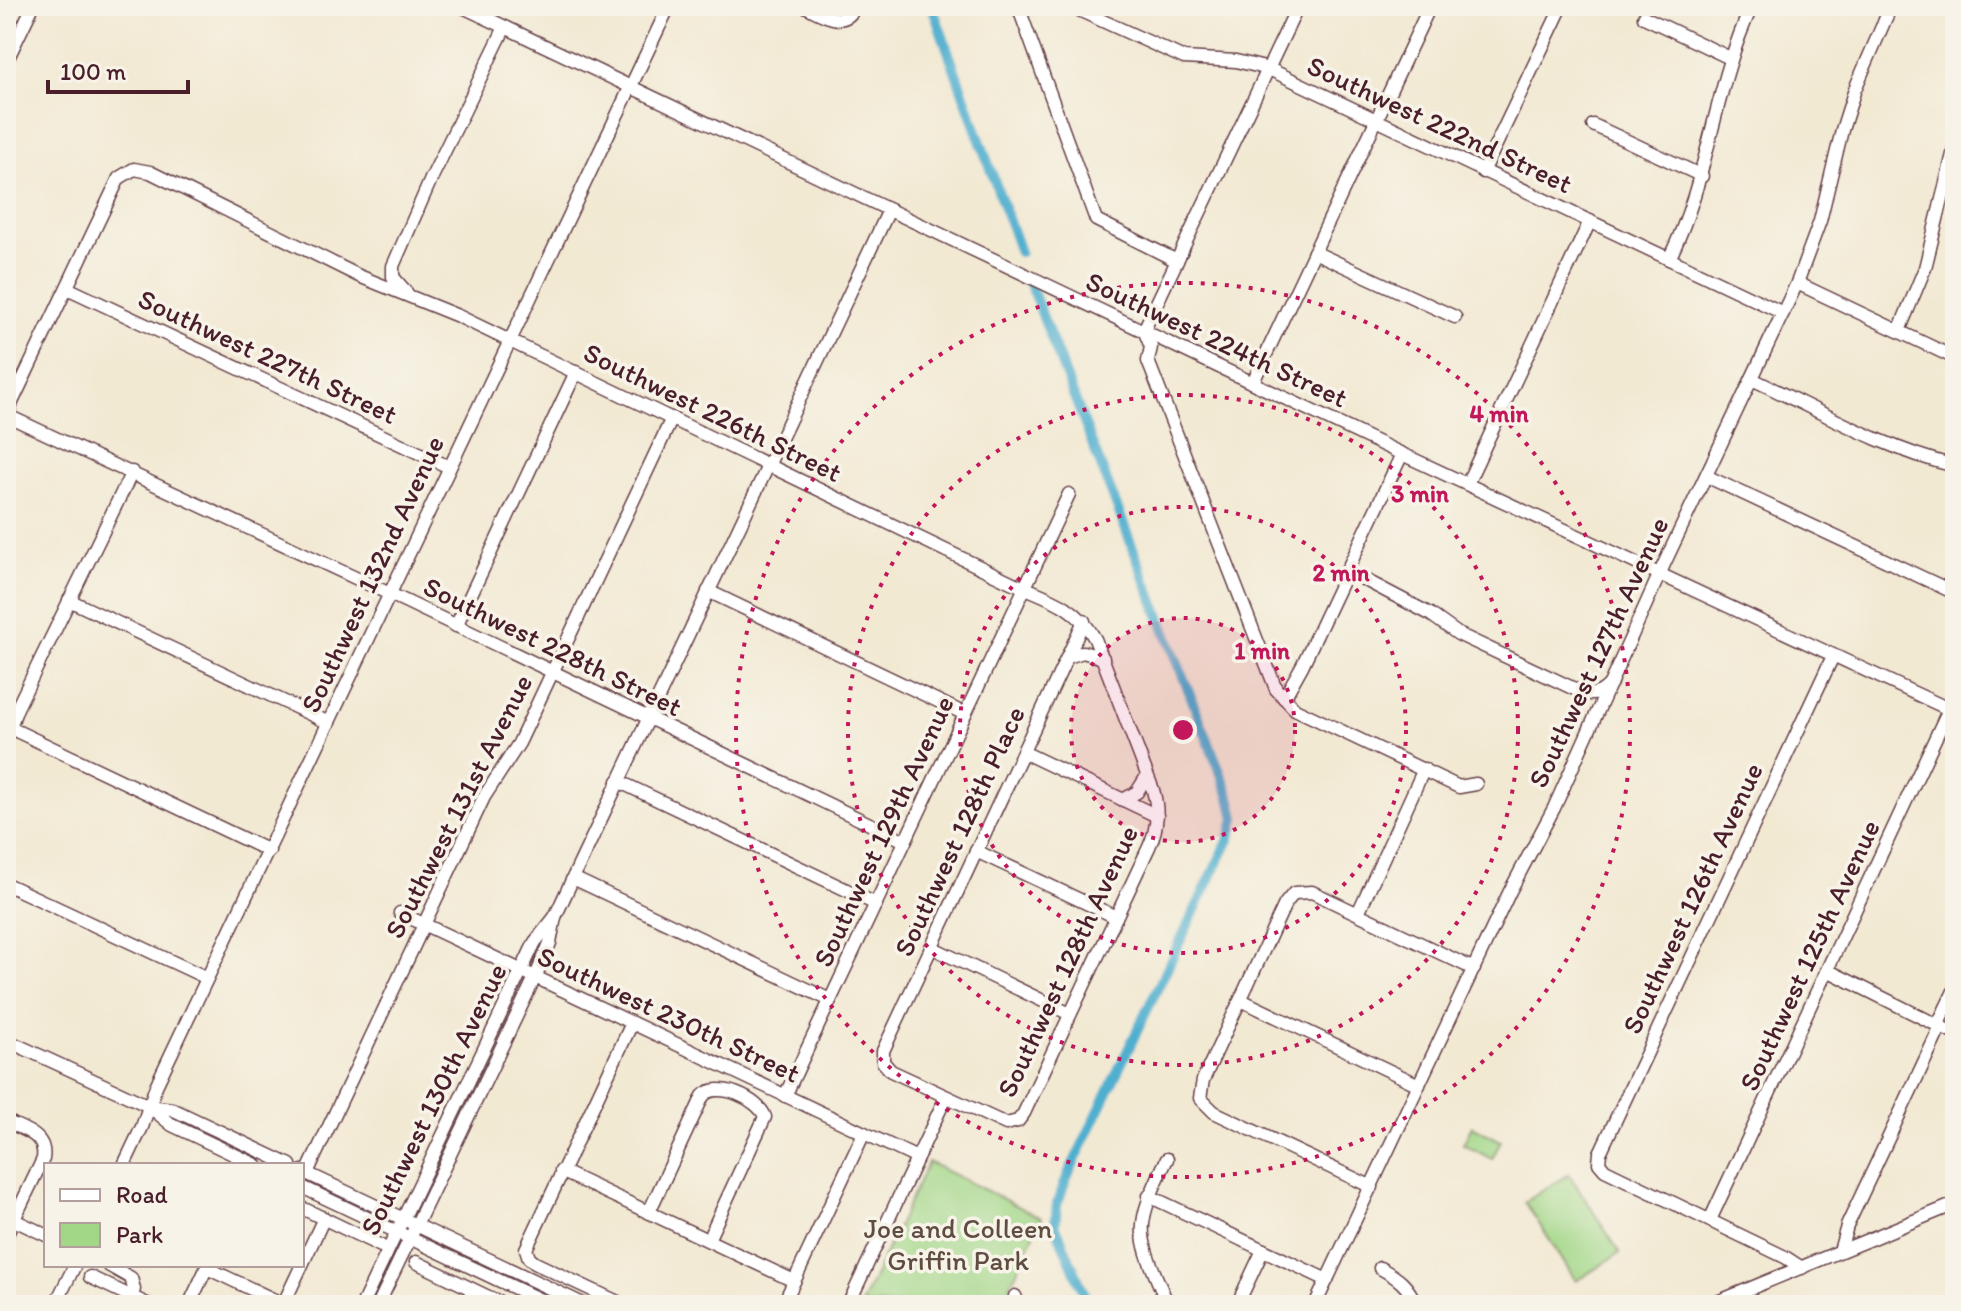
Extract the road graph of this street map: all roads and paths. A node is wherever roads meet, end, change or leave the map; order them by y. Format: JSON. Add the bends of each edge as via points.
{"nodes":[{"id":1,"x":33,"y":6,"type":"edge"},
{"id":2,"x":461,"y":6,"type":"edge"},
{"id":3,"x":669,"y":6,"type":"edge"},
{"id":4,"x":805,"y":6,"type":"edge"},
{"id":5,"x":1035,"y":6,"type":"edge"},
{"id":6,"x":1070,"y":6,"type":"edge"},
{"id":7,"x":1298,"y":6,"type":"edge"},
{"id":8,"x":1430,"y":6,"type":"edge"},
{"id":9,"x":1562,"y":6,"type":"edge"},
{"id":10,"x":1752,"y":6,"type":"edge"},
{"id":11,"x":1891,"y":6,"type":"edge"},
{"id":12,"x":1018,"y":9,"type":"edge"},
{"id":13,"x":854,"y":10,"type":"edge"},
{"id":14,"x":1644,"y":17,"type":"dead end"},
{"id":15,"x":505,"y":27,"type":"junction"},
{"id":16,"x":1730,"y":58,"type":"junction"},
{"id":17,"x":6,"y":62,"type":"edge"},
{"id":18,"x":1269,"y":69,"type":"junction"},
{"id":19,"x":631,"y":87,"type":"junction"},
{"id":20,"x":1375,"y":121,"type":"junction"},
{"id":21,"x":1593,"y":125,"type":"dead end"},
{"id":22,"x":1955,"y":146,"type":"edge"},
{"id":23,"x":1483,"y":172,"type":"junction"},
{"id":24,"x":1702,"y":176,"type":"junction"},
{"id":25,"x":889,"y":210,"type":"junction"},
{"id":26,"x":1590,"y":221,"type":"junction"},
{"id":27,"x":1314,"y":252,"type":"junction"},
{"id":28,"x":1669,"y":259,"type":"junction"},
{"id":29,"x":1177,"y":261,"type":"junction"},
{"id":30,"x":1797,"y":283,"type":"junction"},
{"id":31,"x":67,"y":288,"type":"junction"},
{"id":32,"x":408,"y":294,"type":"junction"},
{"id":33,"x":1783,"y":313,"type":"junction"},
{"id":34,"x":1455,"y":317,"type":"dead end"},
{"id":35,"x":1144,"y":330,"type":"junction"},
{"id":36,"x":1899,"y":331,"type":"junction"},
{"id":37,"x":509,"y":340,"type":"junction"},
{"id":38,"x":1955,"y":358,"type":"edge"},
{"id":39,"x":576,"y":372,"type":"junction"},
{"id":40,"x":1752,"y":379,"type":"junction"},
{"id":41,"x":1253,"y":382,"type":"junction"},
{"id":42,"x":6,"y":415,"type":"edge"},
{"id":43,"x":672,"y":418,"type":"junction"},
{"id":44,"x":1402,"y":454,"type":"junction"},
{"id":45,"x":768,"y":463,"type":"junction"},
{"id":46,"x":1955,"y":466,"type":"edge"},
{"id":47,"x":449,"y":467,"type":"junction"},
{"id":48,"x":132,"y":472,"type":"junction"},
{"id":49,"x":1706,"y":476,"type":"junction"},
{"id":50,"x":1467,"y":484,"type":"junction"},
{"id":51,"x":1069,"y":494,"type":"dead end"},
{"id":52,"x":1348,"y":571,"type":"junction"},
{"id":53,"x":1660,"y":575,"type":"junction"},
{"id":54,"x":1026,"y":589,"type":"junction"},
{"id":55,"x":708,"y":591,"type":"junction"},
{"id":56,"x":1955,"y":593,"type":"edge"},
{"id":57,"x":389,"y":595,"type":"junction"},
{"id":58,"x":69,"y":600,"type":"junction"},
{"id":59,"x":1084,"y":621,"type":"junction"},
{"id":60,"x":456,"y":626,"type":"junction"},
{"id":61,"x":1833,"y":656,"type":"junction"},
{"id":62,"x":1068,"y":657,"type":"junction"},
{"id":63,"x":1103,"y":658,"type":"junction"},
{"id":64,"x":552,"y":673,"type":"junction"},
{"id":65,"x":1613,"y":681,"type":"junction"},
{"id":66,"x":1284,"y":698,"type":"junction"},
{"id":67,"x":1952,"y":711,"type":"edge"},
{"id":68,"x":965,"y":714,"type":"junction"},
{"id":69,"x":648,"y":719,"type":"junction"},
{"id":70,"x":329,"y":723,"type":"junction"},
{"id":71,"x":7,"y":731,"type":"edge"},
{"id":72,"x":1023,"y":752,"type":"junction"},
{"id":73,"x":1424,"y":769,"type":"junction"},
{"id":74,"x":1147,"y":776,"type":"junction"},
{"id":75,"x":618,"y":781,"type":"junction"},
{"id":76,"x":1476,"y":784,"type":"dead end"},
{"id":77,"x":1123,"y":800,"type":"junction"},
{"id":78,"x":1157,"y":816,"type":"junction"},
{"id":79,"x":905,"y":841,"type":"junction"},
{"id":80,"x":269,"y":851,"type":"junction"},
{"id":81,"x":976,"y":851,"type":"junction"},
{"id":82,"x":573,"y":878,"type":"junction"},
{"id":83,"x":6,"y":884,"type":"edge"},
{"id":84,"x":876,"y":904,"type":"junction"},
{"id":85,"x":400,"y":913,"type":"dead end"},
{"id":86,"x":1358,"y":913,"type":"junction"},
{"id":87,"x":555,"y":917,"type":"junction"},
{"id":88,"x":1116,"y":917,"type":"junction"},
{"id":89,"x":424,"y":925,"type":"junction"},
{"id":90,"x":931,"y":947,"type":"junction"},
{"id":91,"x":1474,"y":969,"type":"junction"},
{"id":92,"x":521,"y":970,"type":"junction"},
{"id":93,"x":1829,"y":971,"type":"junction"},
{"id":94,"x":535,"y":977,"type":"junction"},
{"id":95,"x":207,"y":978,"type":"junction"},
{"id":96,"x":1955,"y":989,"type":"edge"},
{"id":97,"x":830,"y":1000,"type":"junction"},
{"id":98,"x":1241,"y":1000,"type":"junction"},
{"id":99,"x":1070,"y":1014,"type":"junction"},
{"id":100,"x":632,"y":1023,"type":"junction"},
{"id":101,"x":1939,"y":1025,"type":"junction"},
{"id":102,"x":1955,"y":1034,"type":"edge"},
{"id":103,"x":6,"y":1040,"type":"edge"},
{"id":104,"x":1419,"y":1085,"type":"junction"},
{"id":105,"x":785,"y":1096,"type":"junction"},
{"id":106,"x":946,"y":1097,"type":"junction"},
{"id":107,"x":149,"y":1106,"type":"junction"},
{"id":108,"x":6,"y":1121,"type":"edge"},
{"id":109,"x":864,"y":1133,"type":"junction"},
{"id":110,"x":917,"y":1158,"type":"junction"},
{"id":111,"x":1167,"y":1159,"type":"dead end"},
{"id":112,"x":125,"y":1163,"type":"edge"},
{"id":113,"x":252,"y":1163,"type":"edge"},
{"id":114,"x":286,"y":1163,"type":"edge"},
{"id":115,"x":561,"y":1171,"type":"junction"},
{"id":116,"x":305,"y":1172,"type":"edge"},
{"id":117,"x":1372,"y":1187,"type":"junction"},
{"id":118,"x":304,"y":1188,"type":"edge"},
{"id":119,"x":1149,"y":1196,"type":"junction"},
{"id":120,"x":1955,"y":1204,"type":"edge"},
{"id":121,"x":304,"y":1209,"type":"edge"},
{"id":122,"x":649,"y":1212,"type":"junction"},
{"id":123,"x":324,"y":1218,"type":"junction"},
{"id":124,"x":403,"y":1219,"type":"junction"},
{"id":125,"x":14,"y":1220,"type":"junction"},
{"id":126,"x":1710,"y":1220,"type":"junction"},
{"id":127,"x":416,"y":1225,"type":"junction"},
{"id":128,"x":397,"y":1232,"type":"junction"},
{"id":129,"x":44,"y":1234,"type":"edge"},
{"id":130,"x":6,"y":1236,"type":"edge"},
{"id":131,"x":410,"y":1238,"type":"junction"},
{"id":132,"x":708,"y":1240,"type":"junction"},
{"id":133,"x":381,"y":1246,"type":"dead end"},
{"id":134,"x":1263,"y":1250,"type":"junction"},
{"id":135,"x":1840,"y":1251,"type":"junction"},
{"id":136,"x":304,"y":1262,"type":"edge"},
{"id":137,"x":416,"y":1262,"type":"dead end"},
{"id":138,"x":74,"y":1267,"type":"edge"},
{"id":139,"x":112,"y":1267,"type":"edge"},
{"id":140,"x":208,"y":1267,"type":"edge"},
{"id":141,"x":210,"y":1267,"type":"edge"},
{"id":142,"x":301,"y":1267,"type":"edge"},
{"id":143,"x":1380,"y":1268,"type":"dead end"},
{"id":144,"x":1802,"y":1268,"type":"junction"},
{"id":145,"x":90,"y":1277,"type":"dead end"},
{"id":146,"x":1327,"y":1280,"type":"junction"},
{"id":147,"x":794,"y":1281,"type":"junction"},
{"id":148,"x":473,"y":1290,"type":"junction"},
{"id":149,"x":132,"y":1297,"type":"junction"},
{"id":150,"x":55,"y":1305,"type":"edge"},
{"id":151,"x":149,"y":1305,"type":"edge"},
{"id":152,"x":189,"y":1305,"type":"edge"},
{"id":153,"x":284,"y":1305,"type":"edge"},
{"id":154,"x":362,"y":1305,"type":"edge"},
{"id":155,"x":378,"y":1305,"type":"edge"},
{"id":156,"x":465,"y":1305,"type":"edge"},
{"id":157,"x":505,"y":1305,"type":"edge"},
{"id":158,"x":551,"y":1305,"type":"edge"},
{"id":159,"x":585,"y":1305,"type":"edge"},
{"id":160,"x":624,"y":1305,"type":"edge"},
{"id":161,"x":783,"y":1305,"type":"edge"},
{"id":162,"x":848,"y":1305,"type":"edge"},
{"id":163,"x":1168,"y":1305,"type":"edge"},
{"id":164,"x":1237,"y":1305,"type":"edge"},
{"id":165,"x":1315,"y":1305,"type":"edge"},
{"id":166,"x":1416,"y":1305,"type":"edge"},
{"id":167,"x":1710,"y":1305,"type":"edge"}],
"edges":[{"from":1,"to":17,"type":"street"},
{"from":2,"to":15,"type":"street","name":"Southwest 224th Street"},
{"from":3,"to":19,"type":"street","name":"Southwest 132nd Avenue"},
{"from":4,"to":13,"type":"street","via":[[831,19],[844,19]]},
{"from":5,"to":12,"type":"street"},
{"from":6,"to":18,"type":"street","name":"Southwest 222nd Street","via":[[1184,58]]},
{"from":7,"to":18,"type":"street"},
{"from":8,"to":20,"type":"street"},
{"from":9,"to":23,"type":"street"},
{"from":10,"to":16,"type":"street"},
{"from":11,"to":30,"type":"street","name":"Southwest 127th Avenue","via":[[1855,89],[1820,221]]},
{"from":12,"to":29,"type":"street","via":[[1096,220]]},
{"from":14,"to":16,"type":"street"},
{"from":15,"to":19,"type":"street","name":"Southwest 224th Street"},
{"from":15,"to":32,"type":"street","via":[[393,266],[395,280]]},
{"from":16,"to":24,"type":"street"},
{"from":18,"to":20,"type":"street","name":"Southwest 222nd Street"},
{"from":18,"to":29,"type":"street"},
{"from":19,"to":25,"type":"street","name":"Southwest 224th Street"},
{"from":19,"to":37,"type":"street","name":"Southwest 132nd Avenue"},
{"from":20,"to":23,"type":"street","name":"Southwest 222nd Street"},
{"from":20,"to":27,"type":"street"},
{"from":21,"to":24,"type":"street"},
{"from":22,"to":36,"type":"street","via":[[1925,268]]},
{"from":23,"to":26,"type":"street","name":"Southwest 222nd Street"},
{"from":24,"to":28,"type":"street"},
{"from":25,"to":35,"type":"street","name":"Southwest 224th Street"},
{"from":25,"to":45,"type":"street","name":"Southwest 130th Avenue"},
{"from":26,"to":28,"type":"street","name":"Southwest 222nd Street"},
{"from":26,"to":50,"type":"street"},
{"from":27,"to":34,"type":"street"},
{"from":27,"to":41,"type":"street"},
{"from":28,"to":33,"type":"street","name":"Southwest 222nd Street"},
{"from":29,"to":35,"type":"street"},
{"from":30,"to":33,"type":"street","name":"Southwest 127th Avenue"},
{"from":30,"to":36,"type":"street"},
{"from":31,"to":32,"type":"street","name":"Southwest 226th Street","via":[[119,178],[134,169]]},
{"from":31,"to":42,"type":"street"},
{"from":31,"to":47,"type":"street","name":"Southwest 227th Street"},
{"from":32,"to":37,"type":"street","name":"Southwest 226th Street"},
{"from":33,"to":40,"type":"street","name":"Southwest 127th Avenue"},
{"from":35,"to":41,"type":"street","name":"Southwest 224th Street"},
{"from":35,"to":66,"type":"street","via":[[1151,347],[1148,361],[1276,689]]},
{"from":36,"to":38,"type":"street"},
{"from":37,"to":39,"type":"street","name":"Southwest 226th Street"},
{"from":37,"to":47,"type":"street","name":"Southwest 132nd Avenue"},
{"from":39,"to":43,"type":"street","name":"Southwest 226th Street"},
{"from":39,"to":60,"type":"street"},
{"from":40,"to":46,"type":"street","via":[[1890,444]]},
{"from":40,"to":49,"type":"street","name":"Southwest 127th Avenue"},
{"from":41,"to":44,"type":"street","name":"Southwest 224th Street"},
{"from":42,"to":48,"type":"street","name":"Southwest 228th Street"},
{"from":43,"to":45,"type":"street","name":"Southwest 226th Street"},
{"from":43,"to":64,"type":"street","name":"Southwest 131st Avenue"},
{"from":44,"to":50,"type":"street","name":"Southwest 224th Street"},
{"from":44,"to":52,"type":"street"},
{"from":45,"to":54,"type":"street","name":"Southwest 226th Street"},
{"from":45,"to":55,"type":"street","name":"Southwest 130th Avenue"},
{"from":47,"to":57,"type":"street","name":"Southwest 132nd Avenue"},
{"from":48,"to":57,"type":"street","name":"Southwest 228th Street"},
{"from":48,"to":58,"type":"street"},
{"from":49,"to":53,"type":"street","name":"Southwest 127th Avenue"},
{"from":49,"to":56,"type":"street"},
{"from":50,"to":53,"type":"street","name":"Southwest 224th Street"},
{"from":51,"to":54,"type":"street","name":"Southwest 129th Avenue"},
{"from":52,"to":65,"type":"street","via":[[1458,634],[1583,693],[1603,691]]},
{"from":52,"to":66,"type":"street"},
{"from":53,"to":61,"type":"street","name":"Southwest 224th Street"},
{"from":53,"to":65,"type":"street","name":"Southwest 127th Avenue"},
{"from":54,"to":59,"type":"street","name":"Southwest 226th Street","via":[[1063,603]]},
{"from":54,"to":68,"type":"street","name":"Southwest 129th Avenue"},
{"from":55,"to":68,"type":"street"},
{"from":55,"to":69,"type":"street","name":"Southwest 130th Avenue"},
{"from":57,"to":60,"type":"street","name":"Southwest 228th Street"},
{"from":57,"to":70,"type":"street","name":"Southwest 132nd Avenue"},
{"from":58,"to":70,"type":"street"},
{"from":58,"to":71,"type":"street"},
{"from":59,"to":62,"type":"street","name":"Southwest 128th Place"},
{"from":59,"to":63,"type":"street","name":"Southwest 226th Street"},
{"from":60,"to":64,"type":"street","name":"Southwest 228th Street"},
{"from":61,"to":67,"type":"street","name":"Southwest 224th Street"},
{"from":61,"to":126,"type":"street","name":"Southwest 126th Avenue","via":[[1599,1163]]},
{"from":62,"to":63,"type":"street","via":[[1083,652]]},
{"from":62,"to":72,"type":"street","name":"Southwest 128th Place"},
{"from":63,"to":74,"type":"street","name":"Southwest 226th Street"},
{"from":64,"to":69,"type":"street","name":"Southwest 228th Street"},
{"from":64,"to":89,"type":"street","name":"Southwest 131st Avenue","via":[[515,751],[484,797]]},
{"from":65,"to":91,"type":"street","name":"Southwest 127th Avenue"},
{"from":66,"to":73,"type":"street","via":[[1295,709]]},
{"from":67,"to":93,"type":"street","name":"Southwest 125th Avenue"},
{"from":68,"to":79,"type":"street","name":"Southwest 129th Avenue"},
{"from":69,"to":75,"type":"street","name":"Southwest 130th Avenue"},
{"from":69,"to":79,"type":"street","name":"Southwest 228th Street"},
{"from":70,"to":80,"type":"street","name":"Southwest 132nd Avenue"},
{"from":71,"to":80,"type":"street"},
{"from":72,"to":77,"type":"street"},
{"from":72,"to":81,"type":"street","name":"Southwest 128th Place"},
{"from":73,"to":76,"type":"street","via":[[1459,787]]},
{"from":73,"to":86,"type":"street"},
{"from":74,"to":77,"type":"street","via":[[1137,792]]},
{"from":74,"to":78,"type":"street","name":"Southwest 226th Street"},
{"from":75,"to":82,"type":"street","name":"Southwest 130th Avenue"},
{"from":75,"to":84,"type":"street"},
{"from":77,"to":78,"type":"street"},
{"from":78,"to":88,"type":"street","name":"Southwest 128th Avenue","via":[[1152,840]]},
{"from":79,"to":84,"type":"street","name":"Southwest 129th Avenue"},
{"from":80,"to":95,"type":"street","name":"Southwest 132nd Avenue"},
{"from":81,"to":88,"type":"street"},
{"from":81,"to":90,"type":"street","name":"Southwest 128th Place"},
{"from":82,"to":87,"type":"street","name":"Southwest 130th Avenue"},
{"from":82,"to":97,"type":"street"},
{"from":83,"to":95,"type":"street"},
{"from":84,"to":97,"type":"street","name":"Southwest 129th Avenue"},
{"from":85,"to":89,"type":"street","name":"Southwest 230th Street"},
{"from":86,"to":91,"type":"street"},
{"from":86,"to":98,"type":"street","via":[[1312,892],[1294,893]]},
{"from":87,"to":92,"type":"street","name":"Southwest 130th Avenue"},
{"from":87,"to":94,"type":"street","name":"Southwest 130th Avenue"},
{"from":88,"to":99,"type":"street","name":"Southwest 128th Avenue"},
{"from":89,"to":92,"type":"street","name":"Southwest 230th Street"},
{"from":89,"to":116,"type":"street","name":"Southwest 131st Avenue"},
{"from":90,"to":99,"type":"street"},
{"from":90,"to":106,"type":"street","name":"Southwest 128th Place","via":[[885,1045],[883,1062]]},
{"from":91,"to":104,"type":"street","name":"Southwest 127th Avenue"},
{"from":92,"to":94,"type":"street","name":"Southwest 230th Street"},
{"from":92,"to":124,"type":"street","name":"Southwest 130th Avenue"},
{"from":93,"to":101,"type":"street"},
{"from":93,"to":126,"type":"street","name":"Southwest 125th Avenue"},
{"from":94,"to":100,"type":"street","name":"Southwest 230th Street"},
{"from":94,"to":127,"type":"street","name":"Southwest 130th Avenue"},
{"from":95,"to":107,"type":"street","name":"Southwest 132nd Avenue"},
{"from":96,"to":101,"type":"street"},
{"from":97,"to":105,"type":"street","name":"Southwest 129th Avenue"},
{"from":98,"to":104,"type":"street"},
{"from":98,"to":117,"type":"street","via":[[1203,1080],[1202,1102]]},
{"from":99,"to":106,"type":"street","name":"Southwest 128th Avenue","via":[[1024,1113],[1014,1123],[1002,1123]]},
{"from":100,"to":105,"type":"street","name":"Southwest 230th Street"},
{"from":100,"to":115,"type":"street"},
{"from":101,"to":102,"type":"street"},
{"from":101,"to":135,"type":"street"},
{"from":103,"to":107,"type":"street"},
{"from":104,"to":117,"type":"street","name":"Southwest 127th Avenue"},
{"from":105,"to":109,"type":"street","name":"Southwest 230th Street"},
{"from":106,"to":110,"type":"street"},
{"from":107,"to":112,"type":"street","name":"Southwest 132nd Avenue"},
{"from":107,"to":113,"type":"street","via":[[172,1125]]},
{"from":107,"to":114,"type":"street","via":[[172,1109]]},
{"from":108,"to":125,"type":"street","via":[[35,1135],[43,1146],[43,1159]]},
{"from":109,"to":110,"type":"street","name":"Southwest 230th Street"},
{"from":109,"to":147,"type":"street"},
{"from":110,"to":162,"type":"street"},
{"from":111,"to":119,"type":"street"},
{"from":115,"to":122,"type":"street"},
{"from":115,"to":160,"type":"street","via":[[528,1242],[528,1255]]},
{"from":116,"to":124,"type":"street"},
{"from":117,"to":146,"type":"street","name":"Southwest 127th Avenue"},
{"from":118,"to":128,"type":"street"},
{"from":119,"to":134,"type":"street"},
{"from":119,"to":163,"type":"street","via":[[1141,1223],[1146,1252]]},
{"from":120,"to":135,"type":"street"},
{"from":121,"to":123,"type":"street"},
{"from":122,"to":132,"type":"street"},
{"from":122,"to":132,"type":"street","via":[[703,1096],[723,1088],[757,1105],[765,1117]]},
{"from":123,"to":133,"type":"street"},
{"from":123,"to":136,"type":"street"},
{"from":124,"to":127,"type":"street"},
{"from":124,"to":128,"type":"street","name":"Southwest 130th Avenue"},
{"from":125,"to":129,"type":"street"},
{"from":125,"to":130,"type":"street"},
{"from":126,"to":144,"type":"street"},
{"from":127,"to":131,"type":"street","name":"Southwest 130th Avenue"},
{"from":127,"to":159,"type":"street"},
{"from":128,"to":131,"type":"street"},
{"from":128,"to":154,"type":"street","name":"Southwest 130th Avenue"},
{"from":131,"to":155,"type":"street","name":"Southwest 130th Avenue"},
{"from":131,"to":158,"type":"street"},
{"from":132,"to":147,"type":"street"},
{"from":134,"to":146,"type":"street"},
{"from":134,"to":164,"type":"street"},
{"from":135,"to":144,"type":"street"},
{"from":137,"to":148,"type":"street"},
{"from":138,"to":150,"type":"street"},
{"from":139,"to":149,"type":"street","via":[[131,1278]]},
{"from":140,"to":152,"type":"street"},
{"from":141,"to":153,"type":"street"},
{"from":142,"to":153,"type":"street"},
{"from":143,"to":166,"type":"street","via":[[1406,1285]]},
{"from":144,"to":167,"type":"street"},
{"from":145,"to":149,"type":"street"},
{"from":146,"to":165,"type":"street","name":"Southwest 127th Avenue"},
{"from":147,"to":161,"type":"street"},
{"from":148,"to":156,"type":"street"},
{"from":148,"to":157,"type":"street"},
{"from":149,"to":151,"type":"street"}]}
